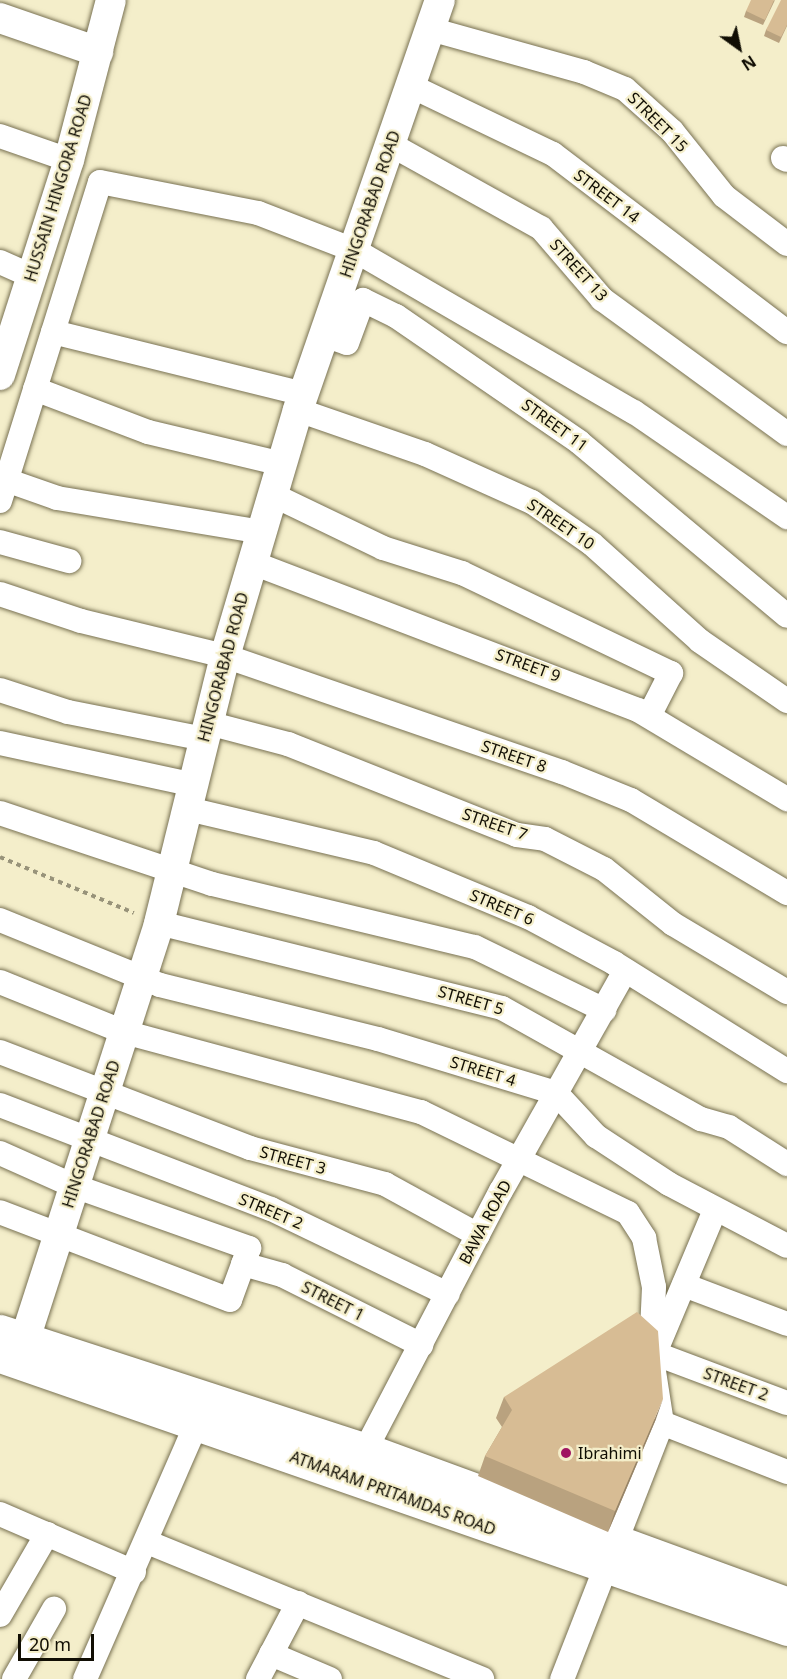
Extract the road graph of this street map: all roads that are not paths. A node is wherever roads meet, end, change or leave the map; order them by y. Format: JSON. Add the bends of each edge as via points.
{"nodes":[{"id":1,"x":111,"y":0,"type":"edge"},
{"id":2,"x":440,"y":0,"type":"edge"},
{"id":3,"x":0,"y":18,"type":"edge"},
{"id":4,"x":430,"y":30,"type":"junction"},
{"id":5,"x":98,"y":52,"type":"junction"},
{"id":6,"x":411,"y":86,"type":"junction"},
{"id":7,"x":0,"y":136,"type":"edge"},
{"id":8,"x":390,"y":144,"type":"junction"},
{"id":9,"x":69,"y":160,"type":"junction"},
{"id":10,"x":787,"y":244,"type":"edge"},
{"id":11,"x":354,"y":250,"type":"junction"},
{"id":12,"x":0,"y":262,"type":"edge"},
{"id":13,"x":32,"y":276,"type":"junction"},
{"id":14,"x":53,"y":332,"type":"junction"},
{"id":15,"x":787,"y":332,"type":"edge"},
{"id":16,"x":324,"y":335,"type":"junction"},
{"id":17,"x":1,"y":366,"type":"edge"},
{"id":18,"x":35,"y":389,"type":"junction"},
{"id":19,"x":301,"y":402,"type":"junction"},
{"id":20,"x":787,"y":434,"type":"edge"},
{"id":21,"x":282,"y":464,"type":"junction"},
{"id":22,"x":3,"y":490,"type":"edge"},
{"id":23,"x":273,"y":495,"type":"junction"},
{"id":24,"x":787,"y":517,"type":"edge"},
{"id":25,"x":262,"y":532,"type":"junction"},
{"id":26,"x":0,"y":542,"type":"edge"},
{"id":27,"x":69,"y":561,"type":"dead end"},
{"id":28,"x":252,"y":563,"type":"junction"},
{"id":29,"x":0,"y":594,"type":"edge"},
{"id":30,"x":787,"y":616,"type":"edge"},
{"id":31,"x":225,"y":656,"type":"junction"},
{"id":32,"x":0,"y":690,"type":"edge"},
{"id":33,"x":787,"y":701,"type":"edge"},
{"id":34,"x":649,"y":716,"type":"junction"},
{"id":35,"x":206,"y":731,"type":"junction"},
{"id":36,"x":0,"y":743,"type":"edge"},
{"id":37,"x":191,"y":797,"type":"junction"},
{"id":38,"x":787,"y":799,"type":"edge"},
{"id":39,"x":0,"y":813,"type":"edge"},
{"id":40,"x":173,"y":870,"type":"junction"},
{"id":41,"x":787,"y":892,"type":"edge"},
{"id":42,"x":0,"y":920,"type":"edge"},
{"id":43,"x":159,"y":923,"type":"junction"},
{"id":44,"x":626,"y":971,"type":"junction"},
{"id":45,"x":142,"y":976,"type":"junction"},
{"id":46,"x":0,"y":982,"type":"edge"},
{"id":47,"x":787,"y":992,"type":"edge"},
{"id":48,"x":604,"y":1010,"type":"junction"},
{"id":49,"x":124,"y":1032,"type":"junction"},
{"id":50,"x":582,"y":1048,"type":"junction"},
{"id":51,"x":0,"y":1052,"type":"edge"},
{"id":52,"x":787,"y":1071,"type":"edge"},
{"id":53,"x":556,"y":1093,"type":"junction"},
{"id":54,"x":103,"y":1094,"type":"junction"},
{"id":55,"x":0,"y":1105,"type":"edge"},
{"id":56,"x":88,"y":1143,"type":"junction"},
{"id":57,"x":0,"y":1153,"type":"edge"},
{"id":58,"x":521,"y":1157,"type":"junction"},
{"id":59,"x":787,"y":1164,"type":"edge"},
{"id":60,"x":74,"y":1186,"type":"junction"},
{"id":61,"x":715,"y":1209,"type":"junction"},
{"id":62,"x":0,"y":1212,"type":"edge"},
{"id":63,"x":478,"y":1235,"type":"junction"},
{"id":64,"x":57,"y":1238,"type":"junction"},
{"id":65,"x":787,"y":1246,"type":"edge"},
{"id":66,"x":243,"y":1264,"type":"junction"},
{"id":67,"x":684,"y":1285,"type":"junction"},
{"id":68,"x":448,"y":1294,"type":"junction"},
{"id":69,"x":787,"y":1324,"type":"edge"},
{"id":70,"x":8,"y":1342,"type":"edge"},
{"id":71,"x":421,"y":1345,"type":"junction"},
{"id":72,"x":653,"y":1356,"type":"junction"},
{"id":73,"x":787,"y":1403,"type":"edge"},
{"id":74,"x":202,"y":1411,"type":"junction"},
{"id":75,"x":662,"y":1423,"type":"junction"},
{"id":76,"x":358,"y":1463,"type":"junction"},
{"id":77,"x":787,"y":1472,"type":"edge"},
{"id":78,"x":3,"y":1522,"type":"edge"},
{"id":79,"x":47,"y":1534,"type":"junction"},
{"id":80,"x":147,"y":1542,"type":"junction"},
{"id":81,"x":611,"y":1556,"type":"junction"},
{"id":82,"x":134,"y":1572,"type":"junction"},
{"id":83,"x":298,"y":1603,"type":"junction"},
{"id":84,"x":787,"y":1604,"type":"edge"},
{"id":85,"x":54,"y":1609,"type":"dead end"},
{"id":86,"x":0,"y":1615,"type":"edge"},
{"id":87,"x":787,"y":1629,"type":"edge"},
{"id":88,"x":271,"y":1654,"type":"junction"},
{"id":89,"x":14,"y":1679,"type":"edge"},
{"id":90,"x":85,"y":1679,"type":"edge"},
{"id":91,"x":258,"y":1679,"type":"edge"},
{"id":92,"x":330,"y":1679,"type":"edge"},
{"id":93,"x":482,"y":1679,"type":"edge"},
{"id":94,"x":562,"y":1679,"type":"edge"}],
"edges":[{"from":1,"to":5,"type":"street","name":"HUSSAIN HINGORA ROAD"},
{"from":2,"to":4,"type":"street","name":"HINGORABAD ROAD"},
{"from":3,"to":5,"type":"street"},
{"from":4,"to":6,"type":"street","name":"HINGORABAD ROAD"},
{"from":4,"to":10,"type":"street","name":"STREET 15","via":[[584,72],[625,89],[672,131],[724,196]]},
{"from":5,"to":9,"type":"street","name":"HUSSAIN HINGORA ROAD"},
{"from":6,"to":8,"type":"street","name":"HINGORABAD ROAD"},
{"from":6,"to":15,"type":"street","name":"STREET 14","via":[[553,154]]},
{"from":7,"to":9,"type":"street"},
{"from":8,"to":11,"type":"street","name":"HINGORABAD ROAD"},
{"from":8,"to":20,"type":"street","name":"STREET 13","via":[[541,228],[602,299]]},
{"from":9,"to":13,"type":"street","name":"HUSSAIN HINGORA ROAD"},
{"from":11,"to":14,"type":"street","via":[[258,213],[100,182]]},
{"from":11,"to":16,"type":"street","name":"HINGORABAD ROAD"},
{"from":11,"to":24,"type":"street","via":[[634,412]]},
{"from":12,"to":13,"type":"street"},
{"from":13,"to":17,"type":"street","name":"HUSSAIN HINGORA ROAD"},
{"from":14,"to":18,"type":"street"},
{"from":14,"to":19,"type":"street","name":"STREET 10"},
{"from":16,"to":19,"type":"street","name":"HINGORABAD ROAD"},
{"from":16,"to":30,"type":"street","name":"STREET 11","via":[[347,343],[363,300],[404,321],[579,442]]},
{"from":18,"to":21,"type":"street","via":[[148,432]]},
{"from":18,"to":22,"type":"street"},
{"from":19,"to":21,"type":"street","name":"HINGORABAD ROAD"},
{"from":19,"to":33,"type":"street","name":"STREET 10","via":[[532,502],[592,544],[700,641]]},
{"from":21,"to":23,"type":"street","name":"HINGORABAD ROAD"},
{"from":22,"to":25,"type":"street"},
{"from":23,"to":25,"type":"street","name":"HINGORABAD ROAD"},
{"from":23,"to":34,"type":"street","via":[[383,548],[462,573],[671,673]]},
{"from":25,"to":28,"type":"street","name":"HINGORABAD ROAD"},
{"from":26,"to":27,"type":"street"},
{"from":28,"to":31,"type":"street","name":"HINGORABAD ROAD"},
{"from":28,"to":34,"type":"street","name":"STREET 9","via":[[577,683]]},
{"from":29,"to":31,"type":"street","name":"STREET 8"},
{"from":31,"to":35,"type":"street","name":"HINGORABAD ROAD"},
{"from":31,"to":41,"type":"street","name":"STREET 8","via":[[631,800]]},
{"from":32,"to":35,"type":"street","name":"STREET 7","via":[[68,712]]},
{"from":34,"to":38,"type":"street","name":"STREET 9"},
{"from":35,"to":37,"type":"street","name":"HINGORABAD ROAD"},
{"from":35,"to":47,"type":"street","name":"STREET 7","via":[[288,744],[517,835],[545,839],[604,869],[673,924]]},
{"from":36,"to":37,"type":"street","name":"STREET 6"},
{"from":37,"to":40,"type":"street","name":"HINGORABAD ROAD"},
{"from":37,"to":44,"type":"street","name":"STREET 6","via":[[374,853],[528,918]]},
{"from":39,"to":40,"type":"street"},
{"from":40,"to":43,"type":"street","name":"HINGORABAD ROAD"},
{"from":40,"to":48,"type":"street","via":[[475,947]]},
{"from":42,"to":45,"type":"street","name":"STREET 4"},
{"from":43,"to":45,"type":"street","name":"HINGORABAD ROAD"},
{"from":43,"to":50,"type":"street","name":"STREET 5","via":[[502,1008]]},
{"from":44,"to":48,"type":"street","name":"BAWA ROAD"},
{"from":44,"to":52,"type":"street","name":"STREET 6"},
{"from":45,"to":49,"type":"street","name":"HINGORABAD ROAD"},
{"from":45,"to":53,"type":"street","name":"STREET 4"},
{"from":46,"to":49,"type":"street"},
{"from":48,"to":50,"type":"street","name":"BAWA ROAD"},
{"from":49,"to":54,"type":"street","name":"HINGORABAD ROAD"},
{"from":49,"to":58,"type":"street","via":[[422,1112]]},
{"from":50,"to":53,"type":"street","name":"BAWA ROAD"},
{"from":50,"to":59,"type":"street","name":"STREET 5"},
{"from":51,"to":54,"type":"street","name":"STREET 3"},
{"from":53,"to":58,"type":"street","name":"BAWA ROAD"},
{"from":53,"to":61,"type":"street","via":[[596,1136]]},
{"from":54,"to":56,"type":"street","name":"HINGORABAD ROAD"},
{"from":54,"to":63,"type":"street","name":"STREET 3","via":[[250,1148],[385,1184]]},
{"from":55,"to":56,"type":"street","name":"STREET 2"},
{"from":56,"to":60,"type":"street","name":"HINGORABAD ROAD"},
{"from":56,"to":68,"type":"street","name":"STREET 2","via":[[271,1209]]},
{"from":57,"to":60,"type":"street"},
{"from":58,"to":63,"type":"street","name":"BAWA ROAD"},
{"from":58,"to":72,"type":"street","via":[[628,1213],[644,1238],[654,1287]]},
{"from":60,"to":64,"type":"street","name":"HINGORABAD ROAD"},
{"from":60,"to":66,"type":"street","via":[[249,1248]]},
{"from":61,"to":65,"type":"street"},
{"from":61,"to":67,"type":"street"},
{"from":62,"to":64,"type":"street"},
{"from":63,"to":68,"type":"street","name":"BAWA ROAD"},
{"from":64,"to":66,"type":"street","via":[[230,1300]]},
{"from":64,"to":70,"type":"street","name":"HINGORABAD ROAD"},
{"from":66,"to":71,"type":"street","name":"STREET 1","via":[[282,1275]]},
{"from":67,"to":69,"type":"street"},
{"from":67,"to":72,"type":"street"},
{"from":68,"to":71,"type":"street","name":"BAWA ROAD"},
{"from":70,"to":74,"type":"main road","name":"ATMARAM PRITAMDAS ROAD"},
{"from":71,"to":76,"type":"street","name":"BAWA ROAD"},
{"from":72,"to":73,"type":"street","name":"STREET 2"},
{"from":72,"to":75,"type":"street"},
{"from":74,"to":76,"type":"main road","name":"ATMARAM PRITAMDAS ROAD"},
{"from":74,"to":80,"type":"street"},
{"from":75,"to":77,"type":"street"},
{"from":75,"to":81,"type":"street"},
{"from":76,"to":81,"type":"main road","name":"ATMARAM PRITAMDAS ROAD"},
{"from":78,"to":79,"type":"street"},
{"from":79,"to":82,"type":"street"},
{"from":79,"to":86,"type":"street"},
{"from":80,"to":82,"type":"street"},
{"from":80,"to":83,"type":"street"},
{"from":81,"to":84,"type":"main road","name":"ATMARAM PRITAMDAS ROAD"},
{"from":81,"to":87,"type":"main road","name":"ATMARAM PRITAMDAS ROAD"},
{"from":81,"to":94,"type":"street"},
{"from":82,"to":90,"type":"street"},
{"from":83,"to":88,"type":"street"},
{"from":83,"to":93,"type":"street"},
{"from":85,"to":89,"type":"street"},
{"from":88,"to":91,"type":"street"},
{"from":88,"to":92,"type":"street"}]}
